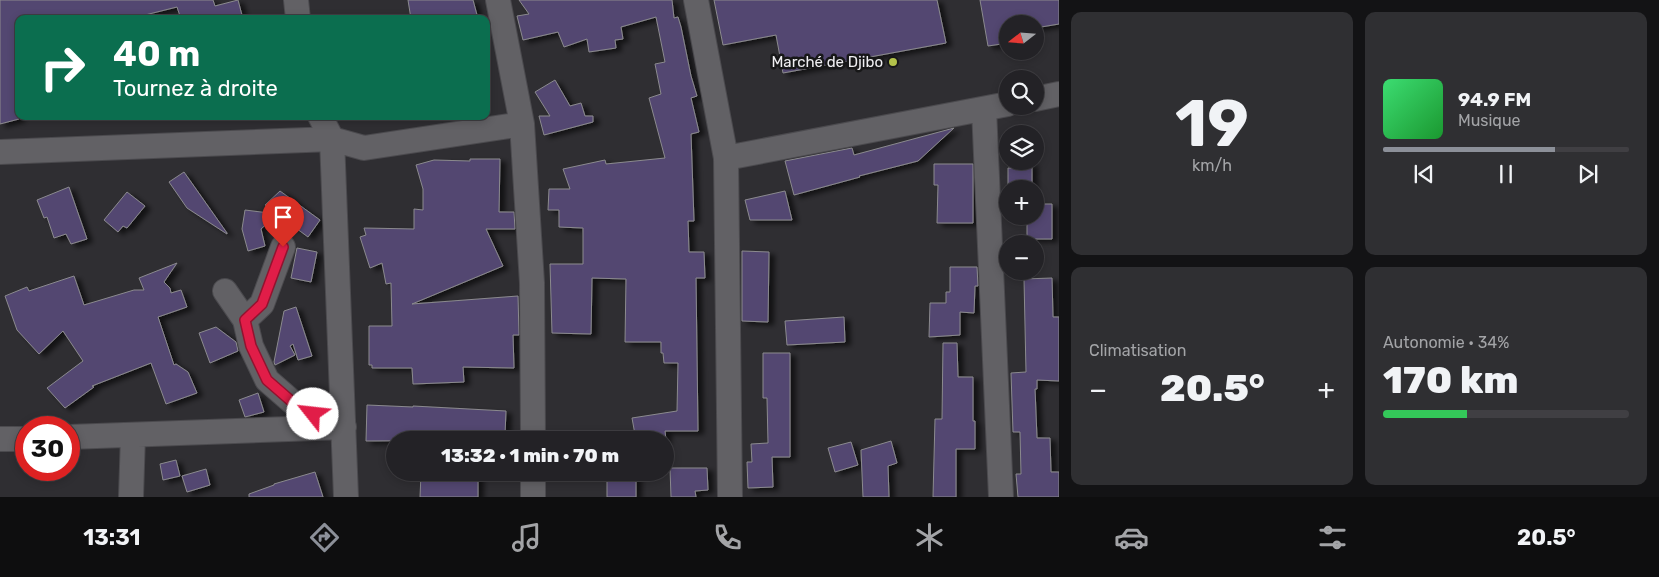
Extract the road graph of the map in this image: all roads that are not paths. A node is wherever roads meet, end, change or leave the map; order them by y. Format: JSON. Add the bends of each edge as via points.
{"nodes":[{"id":1,"x":296,"y":0,"type":"edge"},
{"id":2,"x":498,"y":0,"type":"edge"},
{"id":3,"x":696,"y":0,"type":"edge"},
{"id":4,"x":298,"y":15,"type":"edge"},
{"id":5,"x":1059,"y":94,"type":"edge"},
{"id":6,"x":1044,"y":97,"type":"edge"},
{"id":7,"x":999,"y":106,"type":"edge"},
{"id":8,"x":984,"y":109,"type":"junction"},
{"id":9,"x":322,"y":120,"type":"edge"},
{"id":10,"x":522,"y":124,"type":"junction"},
{"id":11,"x":332,"y":140,"type":"junction"},
{"id":12,"x":0,"y":152,"type":"edge"},
{"id":13,"x":726,"y":158,"type":"junction"},
{"id":14,"x":283,"y":247,"type":"dead end"},
{"id":15,"x":225,"y":291,"type":"dead end"},
{"id":16,"x":245,"y":320,"type":"junction"},
{"id":17,"x":344,"y":427,"type":"junction"},
{"id":18,"x":533,"y":431,"type":"edge"},
{"id":19,"x":132,"y":435,"type":"junction"},
{"id":20,"x":80,"y":437,"type":"edge"},
{"id":21,"x":15,"y":439,"type":"edge"},
{"id":22,"x":0,"y":440,"type":"edge"},
{"id":23,"x":533,"y":481,"type":"edge"},
{"id":24,"x":131,"y":497,"type":"edge"},
{"id":25,"x":346,"y":497,"type":"edge"},
{"id":26,"x":533,"y":497,"type":"edge"},
{"id":27,"x":730,"y":497,"type":"edge"},
{"id":28,"x":1001,"y":497,"type":"edge"}],
"edges":[{"from":1,"to":4,"type":"street"},
{"from":2,"to":10,"type":"street"},
{"from":3,"to":13,"type":"street"},
{"from":5,"to":6,"type":"street"},
{"from":7,"to":8,"type":"street"},
{"from":8,"to":13,"type":"street"},
{"from":8,"to":28,"type":"street"},
{"from":9,"to":11,"type":"street"},
{"from":10,"to":11,"type":"street","via":[[364,148]]},
{"from":10,"to":18,"type":"street","via":[[532,282]]},
{"from":11,"to":12,"type":"street"},
{"from":11,"to":17,"type":"street"},
{"from":13,"to":27,"type":"street"},
{"from":14,"to":16,"type":"street","via":[[262,304]]},
{"from":15,"to":16,"type":"street"},
{"from":16,"to":17,"type":"street","via":[[251,346],[267,380],[298,407]]},
{"from":17,"to":19,"type":"street"},
{"from":17,"to":25,"type":"street"},
{"from":19,"to":20,"type":"street"},
{"from":19,"to":24,"type":"street"},
{"from":21,"to":22,"type":"street"},
{"from":23,"to":26,"type":"street"}]}
